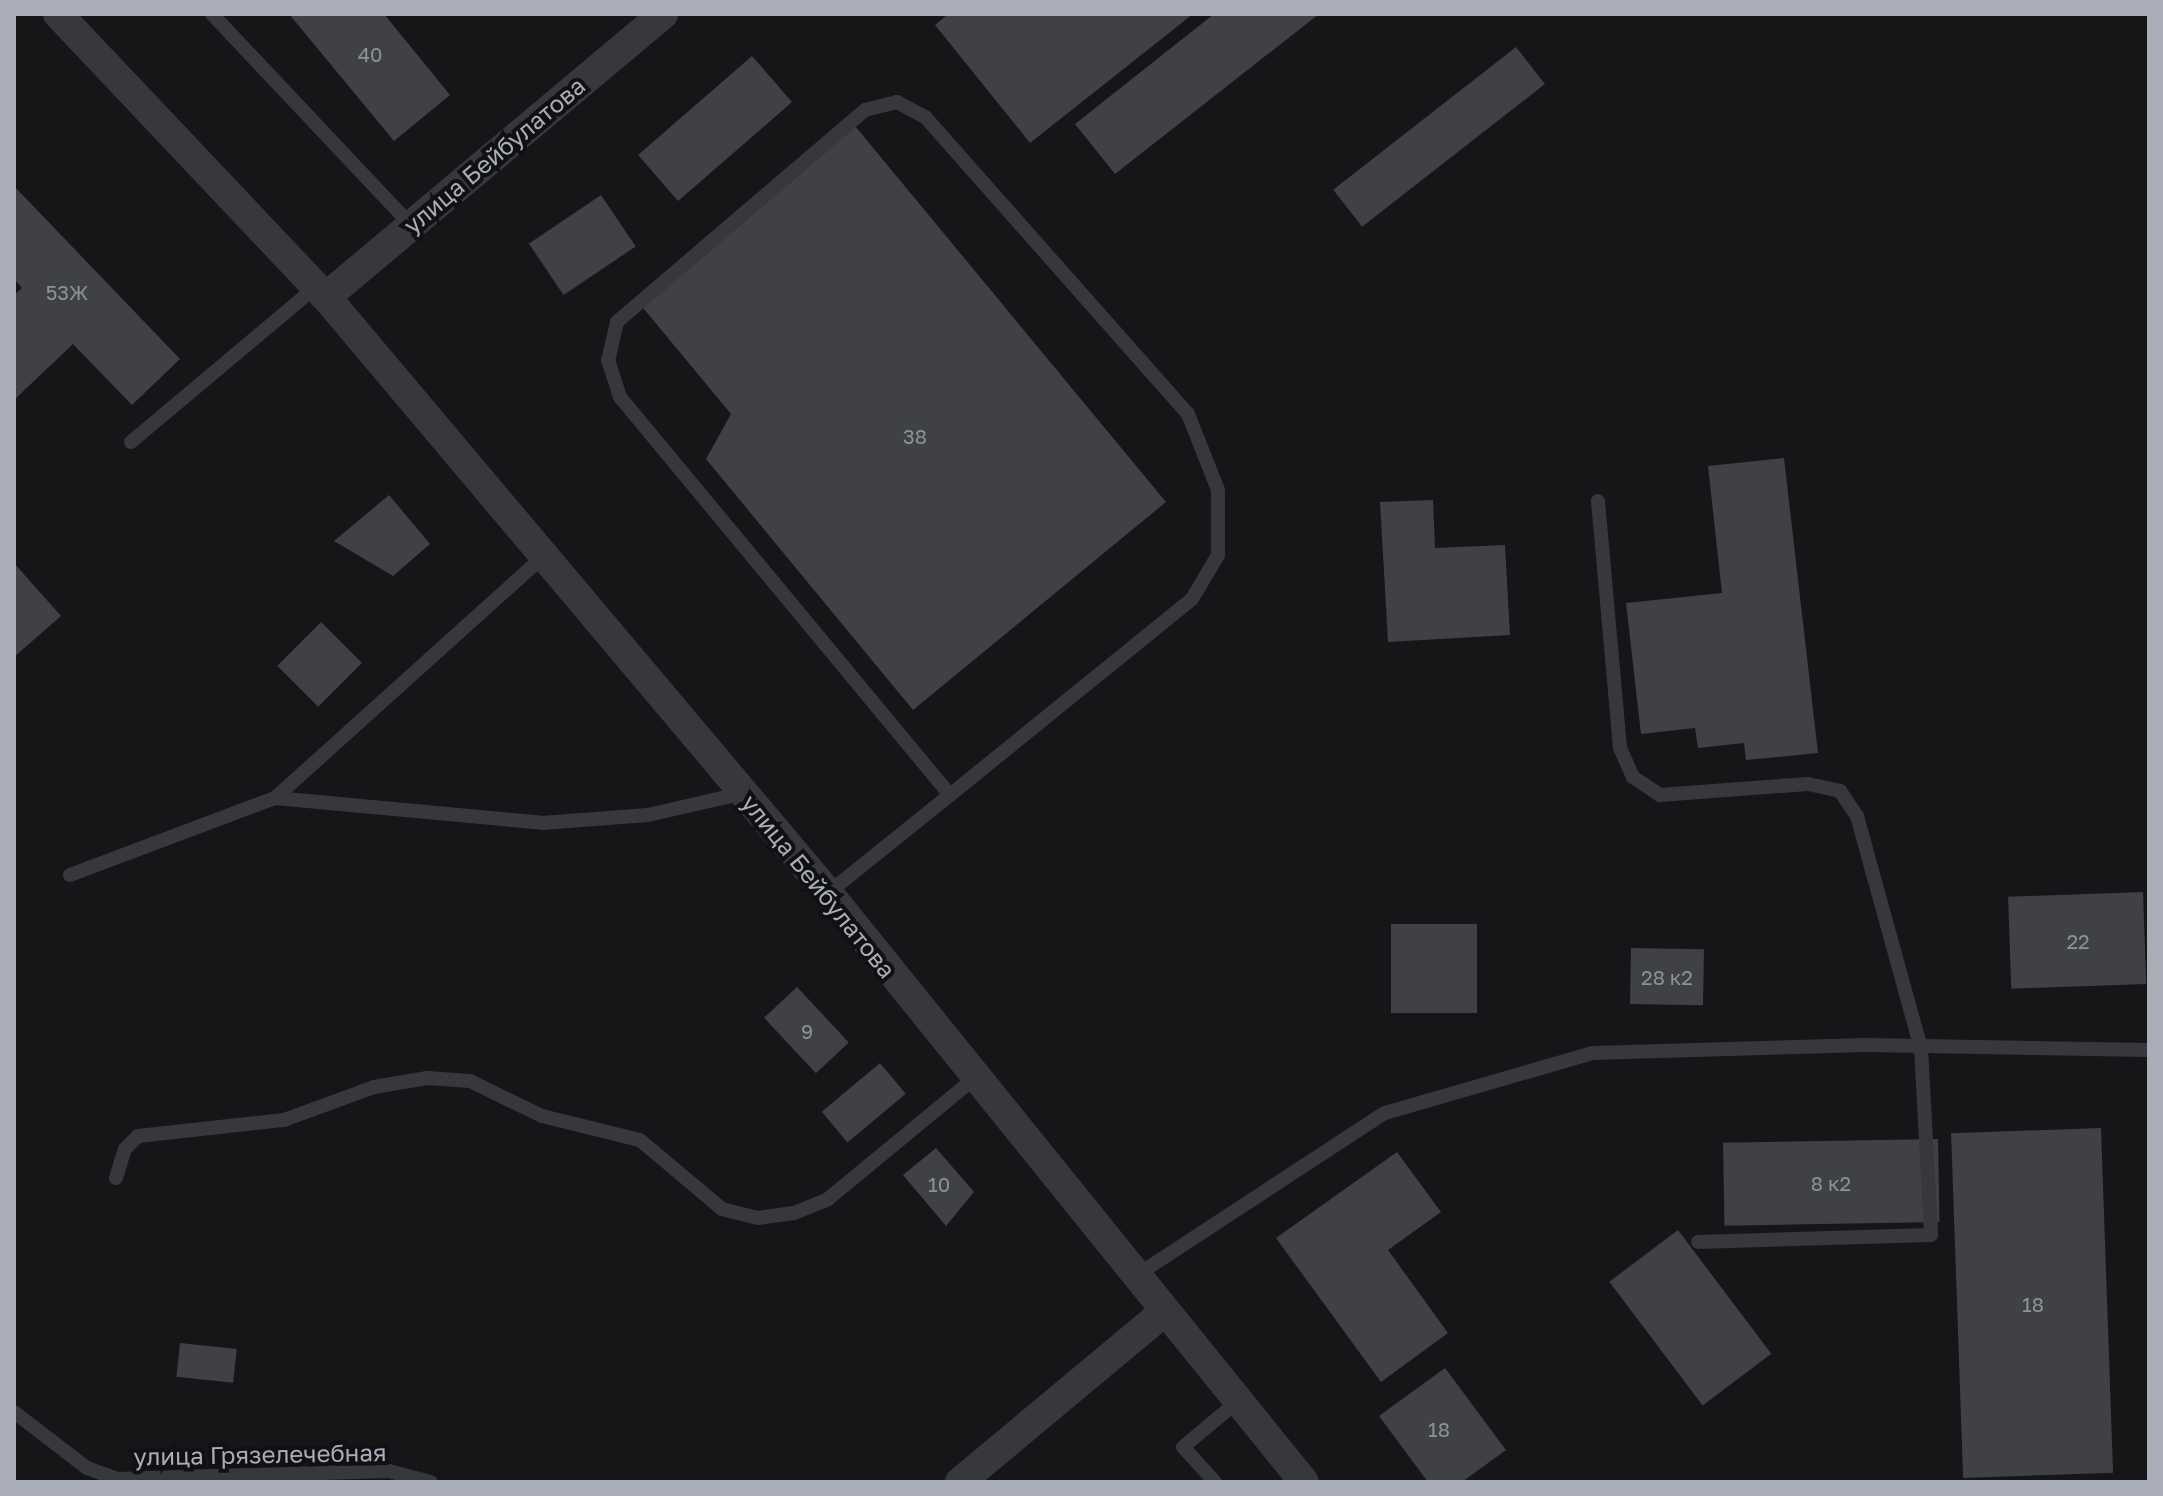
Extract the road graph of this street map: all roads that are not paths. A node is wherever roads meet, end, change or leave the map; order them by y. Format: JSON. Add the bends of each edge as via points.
{"nodes":[{"id":1,"x":58,"y":14,"type":"edge"},
{"id":2,"x":212,"y":14,"type":"edge"},
{"id":3,"x":663,"y":14,"type":"edge"},
{"id":4,"x":411,"y":225,"type":"junction"},
{"id":5,"x":321,"y":292,"type":"junction"},
{"id":6,"x":131,"y":442,"type":"dead end"},
{"id":7,"x":1598,"y":501,"type":"dead end"},
{"id":8,"x":544,"y":556,"type":"junction"},
{"id":9,"x":744,"y":793,"type":"junction"},
{"id":10,"x":950,"y":795,"type":"junction"},
{"id":11,"x":275,"y":798,"type":"junction"},
{"id":12,"x":70,"y":875,"type":"dead end"},
{"id":13,"x":828,"y":893,"type":"junction"},
{"id":14,"x":1921,"y":1048,"type":"junction"},
{"id":15,"x":2149,"y":1050,"type":"edge"},
{"id":16,"x":975,"y":1078,"type":"junction"},
{"id":17,"x":116,"y":1178,"type":"dead end"},
{"id":18,"x":1698,"y":1242,"type":"dead end"},
{"id":19,"x":1137,"y":1275,"type":"junction"},
{"id":20,"x":1165,"y":1311,"type":"junction"},
{"id":21,"x":1238,"y":1401,"type":"junction"},
{"id":22,"x":14,"y":1412,"type":"edge"},
{"id":23,"x":431,"y":1482,"type":"edge"},
{"id":24,"x":960,"y":1482,"type":"edge"},
{"id":25,"x":1215,"y":1482,"type":"edge"},
{"id":26,"x":1304,"y":1482,"type":"edge"}],
"edges":[{"from":1,"to":5,"type":"street","name":"улица Бейбулатова"},
{"from":2,"to":4,"type":"lane"},
{"from":3,"to":4,"type":"street","name":"улица Бейбулатова"},
{"from":4,"to":5,"type":"street","name":"улица Бейбулатова"},
{"from":5,"to":6,"type":"lane"},
{"from":5,"to":8,"type":"street","name":"улица Бейбулатова"},
{"from":7,"to":14,"type":"lane","via":[[1620,748],[1633,777],[1660,795],[1808,784],[1840,791],[1857,816]]},
{"from":8,"to":9,"type":"street","name":"улица Бейбулатова"},
{"from":8,"to":11,"type":"lane"},
{"from":9,"to":11,"type":"lane","via":[[648,815],[542,823]]},
{"from":9,"to":13,"type":"street","name":"улица Бейбулатова"},
{"from":10,"to":10,"type":"lane","via":[[1192,599],[1218,555],[1218,490],[1188,414],[925,117],[897,102],[865,110],[617,322],[608,360],[620,397]]},
{"from":10,"to":13,"type":"lane"},
{"from":11,"to":12,"type":"lane"},
{"from":13,"to":16,"type":"street","name":"улица Бейбулатова"},
{"from":14,"to":15,"type":"lane"},
{"from":14,"to":18,"type":"lane","via":[[1931,1235]]},
{"from":14,"to":19,"type":"lane","via":[[1593,1053],[1385,1113]]},
{"from":16,"to":17,"type":"lane","via":[[828,1199],[794,1213],[758,1218],[722,1209],[640,1140],[542,1116],[470,1081],[427,1078],[387,1085],[284,1120],[138,1136],[125,1149]]},
{"from":16,"to":19,"type":"street","name":"улица Бейбулатова"},
{"from":19,"to":20,"type":"street","name":"улица Бейбулатова"},
{"from":20,"to":21,"type":"street","name":"улица Бейбулатова"},
{"from":20,"to":24,"type":"street"},
{"from":21,"to":25,"type":"lane","via":[[1183,1447]]},
{"from":21,"to":26,"type":"street","name":"улица Бейбулатова"},
{"from":22,"to":23,"type":"lane","name":"улица Грязелечебная","via":[[87,1468],[117,1479],[389,1471]]}]}
